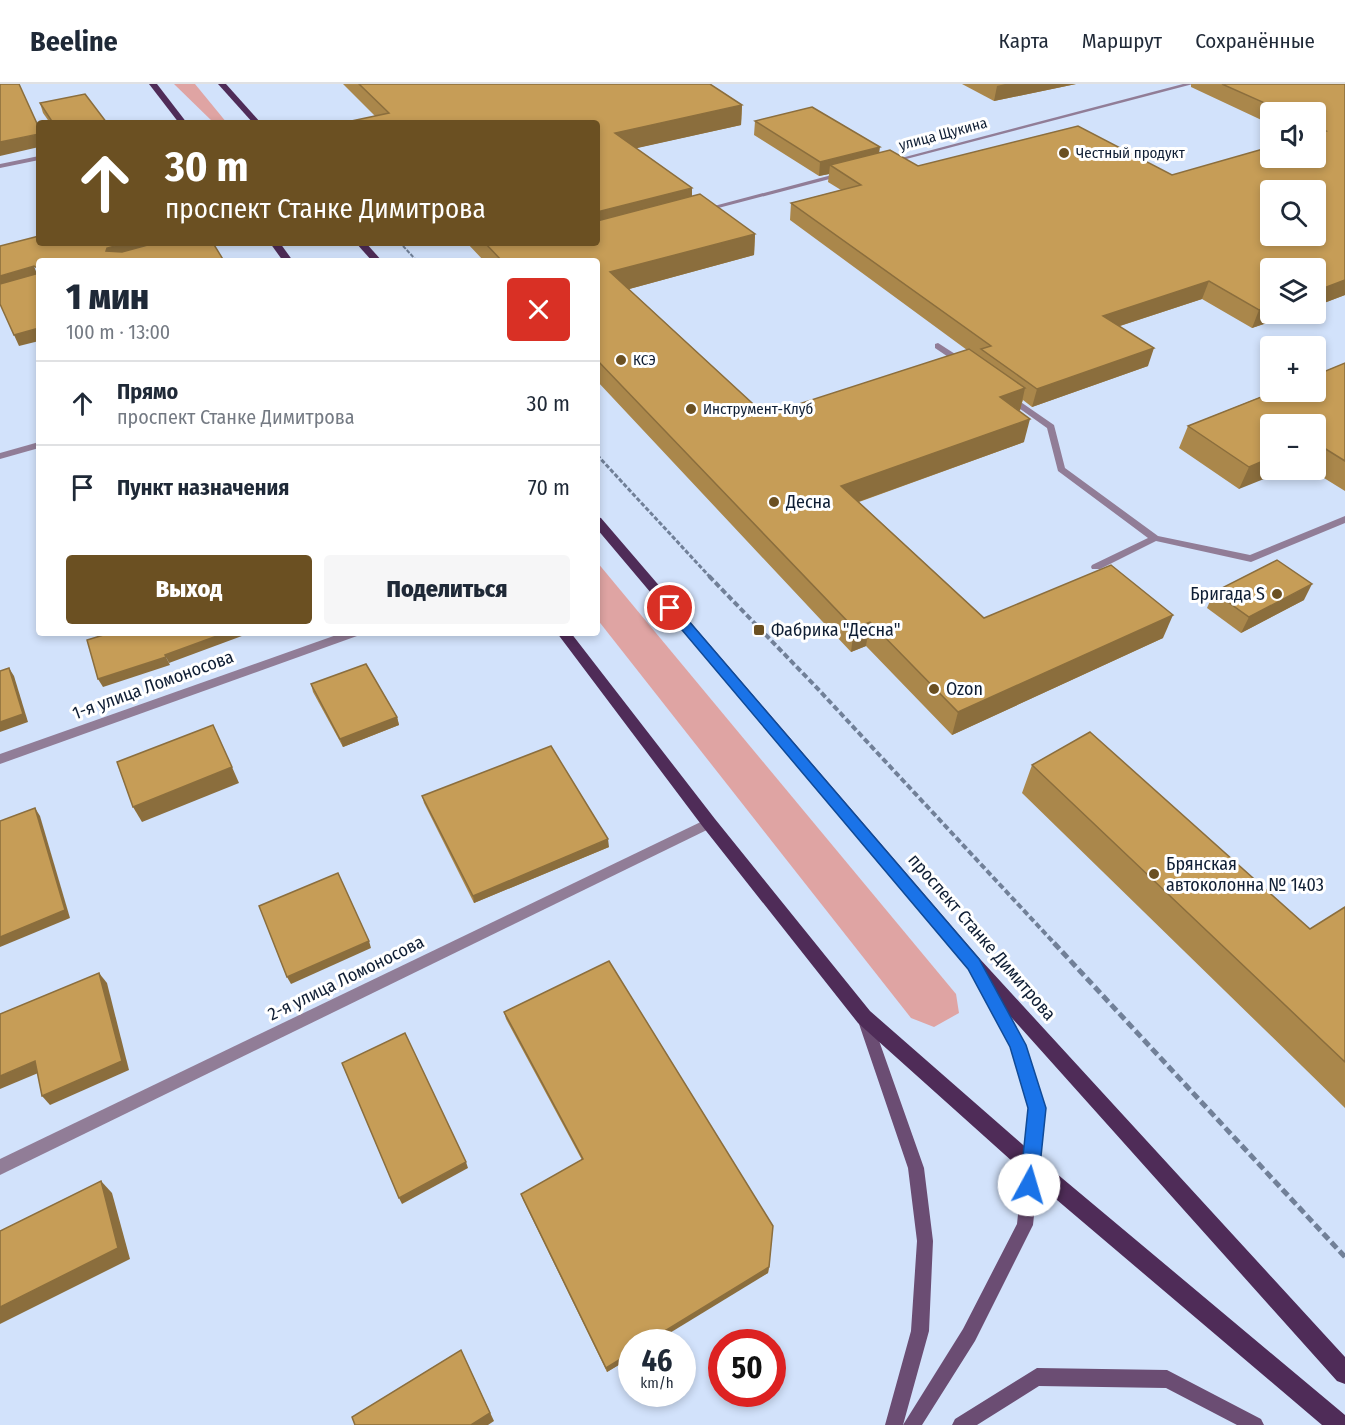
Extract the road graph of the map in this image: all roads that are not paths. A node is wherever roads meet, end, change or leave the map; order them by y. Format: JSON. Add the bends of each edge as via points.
{"nodes":[{"id":1,"x":153,"y":84,"type":"edge"},
{"id":2,"x":222,"y":84,"type":"edge"},
{"id":3,"x":1190,"y":84,"type":"edge"},
{"id":4,"x":181,"y":120,"type":"edge"},
{"id":5,"x":253,"y":120,"type":"edge"},
{"id":6,"x":36,"y":159,"type":"edge"},
{"id":7,"x":886,"y":163,"type":"edge"},
{"id":8,"x":0,"y":166,"type":"edge"},
{"id":9,"x":852,"y":171,"type":"edge"},
{"id":10,"x":695,"y":212,"type":"edge"},
{"id":11,"x":364,"y":246,"type":"edge"},
{"id":12,"x":374,"y":258,"type":"edge"},
{"id":13,"x":938,"y":346,"type":"dead end"},
{"id":14,"x":976,"y":373,"type":"edge"},
{"id":15,"x":1004,"y":393,"type":"edge"},
{"id":16,"x":36,"y":446,"type":"edge"},
{"id":17,"x":0,"y":456,"type":"edge"},
{"id":18,"x":1345,"y":519,"type":"edge"},
{"id":19,"x":600,"y":525,"type":"edge"},
{"id":20,"x":1155,"y":538,"type":"junction"},
{"id":21,"x":1096,"y":567,"type":"dead end"},
{"id":22,"x":344,"y":636,"type":"edge"},
{"id":23,"x":566,"y":636,"type":"edge"},
{"id":24,"x":0,"y":759,"type":"edge"},
{"id":25,"x":709,"y":824,"type":"junction"},
{"id":26,"x":974,"y":964,"type":"junction"},
{"id":27,"x":864,"y":1017,"type":"junction"},
{"id":28,"x":1031,"y":1165,"type":"junction"},
{"id":29,"x":0,"y":1167,"type":"edge"},
{"id":30,"x":1345,"y":1373,"type":"edge"},
{"id":31,"x":894,"y":1425,"type":"edge"},
{"id":32,"x":912,"y":1425,"type":"edge"},
{"id":33,"x":961,"y":1425,"type":"edge"},
{"id":34,"x":1255,"y":1425,"type":"edge"},
{"id":35,"x":1339,"y":1425,"type":"edge"}],
"edges":[{"from":1,"to":4,"type":"main road"},
{"from":2,"to":5,"type":"main road"},
{"from":3,"to":7,"type":"street","name":"улица Щукина"},
{"from":6,"to":8,"type":"street"},
{"from":9,"to":10,"type":"street"},
{"from":11,"to":12,"type":"main road"},
{"from":13,"to":14,"type":"street"},
{"from":15,"to":20,"type":"street","via":[[1051,428],[1061,469]]},
{"from":16,"to":17,"type":"street"},
{"from":18,"to":20,"type":"street","via":[[1251,559]]},
{"from":19,"to":26,"type":"main road","name":"проспект Станке Димитрова"},
{"from":20,"to":21,"type":"street"},
{"from":22,"to":24,"type":"street","name":"1-я улица Ломоносова"},
{"from":23,"to":25,"type":"main road"},
{"from":25,"to":27,"type":"main road"},
{"from":25,"to":29,"type":"street","name":"2-я улица Ломоносова"},
{"from":26,"to":28,"type":"main road","via":[[1017,1045],[1037,1108]]},
{"from":26,"to":30,"type":"main road","name":"проспект Станке Димитрова"},
{"from":27,"to":28,"type":"main road"},
{"from":27,"to":31,"type":"main road","via":[[916,1168],[925,1241],[920,1331]]},
{"from":28,"to":32,"type":"main road","via":[[1025,1225],[969,1335]]},
{"from":28,"to":35,"type":"main road"},
{"from":33,"to":34,"type":"main road","via":[[1037,1377],[1167,1379]]}]}
